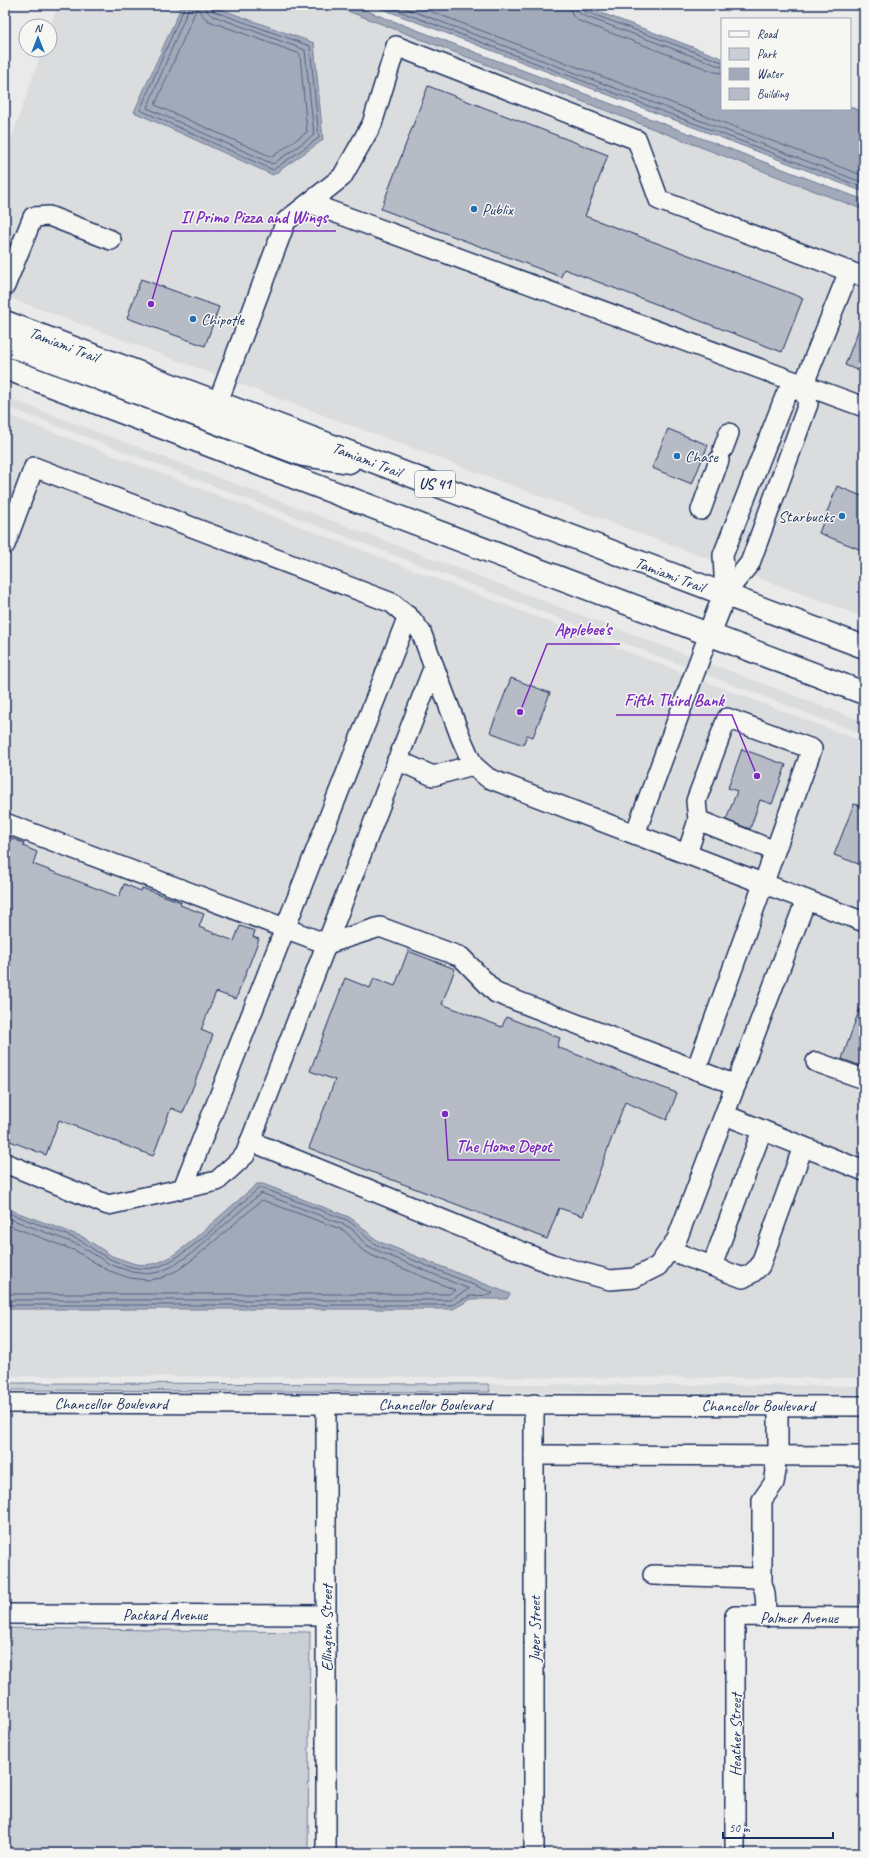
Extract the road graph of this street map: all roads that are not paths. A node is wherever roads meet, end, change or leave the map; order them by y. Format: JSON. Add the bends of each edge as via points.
{"nodes":[{"id":1,"x":309,"y":203,"type":"junction"},
{"id":2,"x":111,"y":240,"type":"dead end"},
{"id":3,"x":856,"y":274,"type":"edge"},
{"id":4,"x":5,"y":286,"type":"edge"},
{"id":5,"x":5,"y":322,"type":"edge"},
{"id":6,"x":5,"y":346,"type":"edge"},
{"id":7,"x":8,"y":370,"type":"edge"},
{"id":8,"x":803,"y":386,"type":"junction"},
{"id":9,"x":218,"y":402,"type":"junction"},
{"id":10,"x":864,"y":407,"type":"edge"},
{"id":11,"x":723,"y":447,"type":"dead end"},
{"id":12,"x":396,"y":470,"type":"junction"},
{"id":13,"x":701,"y":510,"type":"dead end"},
{"id":14,"x":5,"y":545,"type":"edge"},
{"id":15,"x":725,"y":594,"type":"junction"},
{"id":16,"x":408,"y":616,"type":"junction"},
{"id":17,"x":709,"y":634,"type":"junction"},
{"id":18,"x":864,"y":647,"type":"edge"},
{"id":19,"x":434,"y":666,"type":"junction"},
{"id":20,"x":864,"y":693,"type":"edge"},
{"id":21,"x":397,"y":760,"type":"junction"},
{"id":22,"x":473,"y":765,"type":"junction"},
{"id":23,"x":698,"y":820,"type":"junction"},
{"id":24,"x":5,"y":823,"type":"edge"},
{"id":25,"x":635,"y":834,"type":"junction"},
{"id":26,"x":775,"y":851,"type":"junction"},
{"id":27,"x":687,"y":854,"type":"junction"},
{"id":28,"x":764,"y":884,"type":"junction"},
{"id":29,"x":806,"y":900,"type":"junction"},
{"id":30,"x":864,"y":922,"type":"edge"},
{"id":31,"x":285,"y":928,"type":"junction"},
{"id":32,"x":327,"y":944,"type":"junction"},
{"id":33,"x":816,"y":1062,"type":"dead end"},
{"id":34,"x":696,"y":1070,"type":"junction"},
{"id":35,"x":864,"y":1079,"type":"edge"},
{"id":36,"x":736,"y":1085,"type":"junction"},
{"id":37,"x":725,"y":1115,"type":"junction"},
{"id":38,"x":762,"y":1130,"type":"junction"},
{"id":39,"x":250,"y":1141,"type":"junction"},
{"id":40,"x":803,"y":1147,"type":"junction"},
{"id":41,"x":5,"y":1163,"type":"edge"},
{"id":42,"x":864,"y":1171,"type":"edge"},
{"id":43,"x":183,"y":1188,"type":"junction"},
{"id":44,"x":669,"y":1250,"type":"junction"},
{"id":45,"x":712,"y":1266,"type":"junction"},
{"id":46,"x":5,"y":1402,"type":"edge"},
{"id":47,"x":326,"y":1404,"type":"junction"},
{"id":48,"x":534,"y":1404,"type":"junction"},
{"id":49,"x":778,"y":1405,"type":"junction"},
{"id":50,"x":864,"y":1406,"type":"edge"},
{"id":51,"x":534,"y":1455,"type":"junction"},
{"id":52,"x":776,"y":1456,"type":"junction"},
{"id":53,"x":864,"y":1456,"type":"edge"},
{"id":54,"x":654,"y":1575,"type":"dead end"},
{"id":55,"x":762,"y":1583,"type":"junction"},
{"id":56,"x":5,"y":1614,"type":"edge"},
{"id":57,"x":326,"y":1615,"type":"junction"},
{"id":58,"x":735,"y":1616,"type":"joint"},
{"id":59,"x":766,"y":1617,"type":"junction"},
{"id":60,"x":864,"y":1617,"type":"edge"},
{"id":61,"x":326,"y":1853,"type":"edge"},
{"id":62,"x":534,"y":1853,"type":"edge"},
{"id":63,"x":735,"y":1853,"type":"edge"}],
"edges":[{"from":1,"to":3,"type":"street","via":[[342,177],[372,124],[396,46],[637,140],[659,200]]},
{"from":1,"to":8,"type":"street"},
{"from":1,"to":9,"type":"street","via":[[286,221]]},
{"from":2,"to":4,"type":"street","via":[[49,216],[33,216]]},
{"from":3,"to":8,"type":"street"},
{"from":5,"to":9,"type":"main road","name":"Tamiami Trail","number":"US 41"},
{"from":6,"to":12,"type":"main road","via":[[23,350],[303,455]]},
{"from":7,"to":17,"type":"main road"},
{"from":8,"to":10,"type":"street"},
{"from":8,"to":15,"type":"street","via":[[808,404],[750,563]]},
{"from":8,"to":15,"type":"street","via":[[786,394],[723,555]]},
{"from":9,"to":12,"type":"main road","name":"Tamiami Trail","number":"US 41"},
{"from":11,"to":13,"type":"street"},
{"from":12,"to":15,"type":"main road","name":"Tamiami Trail","number":"US 41"},
{"from":14,"to":16,"type":"street","via":[[34,467],[392,604]]},
{"from":15,"to":17,"type":"main road"},
{"from":15,"to":18,"type":"main road","name":"Tamiami Trail","number":"US 41"},
{"from":16,"to":19,"type":"street","via":[[421,632]]},
{"from":16,"to":31,"type":"street"},
{"from":17,"to":20,"type":"main road"},
{"from":17,"to":25,"type":"street"},
{"from":19,"to":21,"type":"street"},
{"from":19,"to":22,"type":"street"},
{"from":21,"to":22,"type":"street","via":[[433,776]]},
{"from":21,"to":32,"type":"street"},
{"from":22,"to":25,"type":"street","via":[[488,778]]},
{"from":23,"to":26,"type":"street"},
{"from":23,"to":26,"type":"street","via":[[696,801],[727,718],[812,749]]},
{"from":23,"to":27,"type":"street"},
{"from":24,"to":31,"type":"street"},
{"from":25,"to":27,"type":"street"},
{"from":26,"to":28,"type":"street"},
{"from":27,"to":28,"type":"street"},
{"from":28,"to":29,"type":"street"},
{"from":28,"to":34,"type":"street"},
{"from":29,"to":30,"type":"street"},
{"from":29,"to":36,"type":"street"},
{"from":31,"to":32,"type":"street"},
{"from":31,"to":43,"type":"street"},
{"from":32,"to":34,"type":"street","via":[[380,927],[461,957],[496,993]]},
{"from":32,"to":39,"type":"street"},
{"from":33,"to":35,"type":"street"},
{"from":34,"to":36,"type":"street"},
{"from":36,"to":37,"type":"street"},
{"from":37,"to":38,"type":"street"},
{"from":37,"to":44,"type":"street","via":[[677,1239]]},
{"from":38,"to":40,"type":"street"},
{"from":38,"to":45,"type":"street"},
{"from":39,"to":43,"type":"street","via":[[245,1155],[217,1181]]},
{"from":39,"to":44,"type":"street","via":[[552,1264],[610,1280],[634,1278],[658,1266]]},
{"from":40,"to":42,"type":"street"},
{"from":40,"to":45,"type":"street","via":[[760,1266],[743,1278]]},
{"from":41,"to":43,"type":"street","via":[[108,1205]]},
{"from":44,"to":45,"type":"street"},
{"from":46,"to":47,"type":"street","name":"Chancellor Boulevard"},
{"from":47,"to":48,"type":"street","name":"Chancellor Boulevard"},
{"from":47,"to":57,"type":"street","name":"Ellington Street"},
{"from":48,"to":49,"type":"street","name":"Chancellor Boulevard"},
{"from":48,"to":51,"type":"street","name":"Juper Street"},
{"from":49,"to":50,"type":"street","name":"Chancellor Boulevard"},
{"from":49,"to":52,"type":"street"},
{"from":51,"to":52,"type":"street"},
{"from":51,"to":62,"type":"street","name":"Juper Street"},
{"from":52,"to":53,"type":"street"},
{"from":52,"to":55,"type":"street","via":[[774,1483],[762,1500]]},
{"from":54,"to":55,"type":"street","via":[[757,1578]]},
{"from":55,"to":59,"type":"street","via":[[765,1589]]},
{"from":56,"to":57,"type":"street","name":"Packard Avenue"},
{"from":57,"to":61,"type":"street","name":"Ellington Street"},
{"from":58,"to":59,"type":"street","name":"Palmer Avenue"},
{"from":58,"to":63,"type":"street","name":"Heather Street"},
{"from":59,"to":60,"type":"street","name":"Palmer Avenue"}]}
